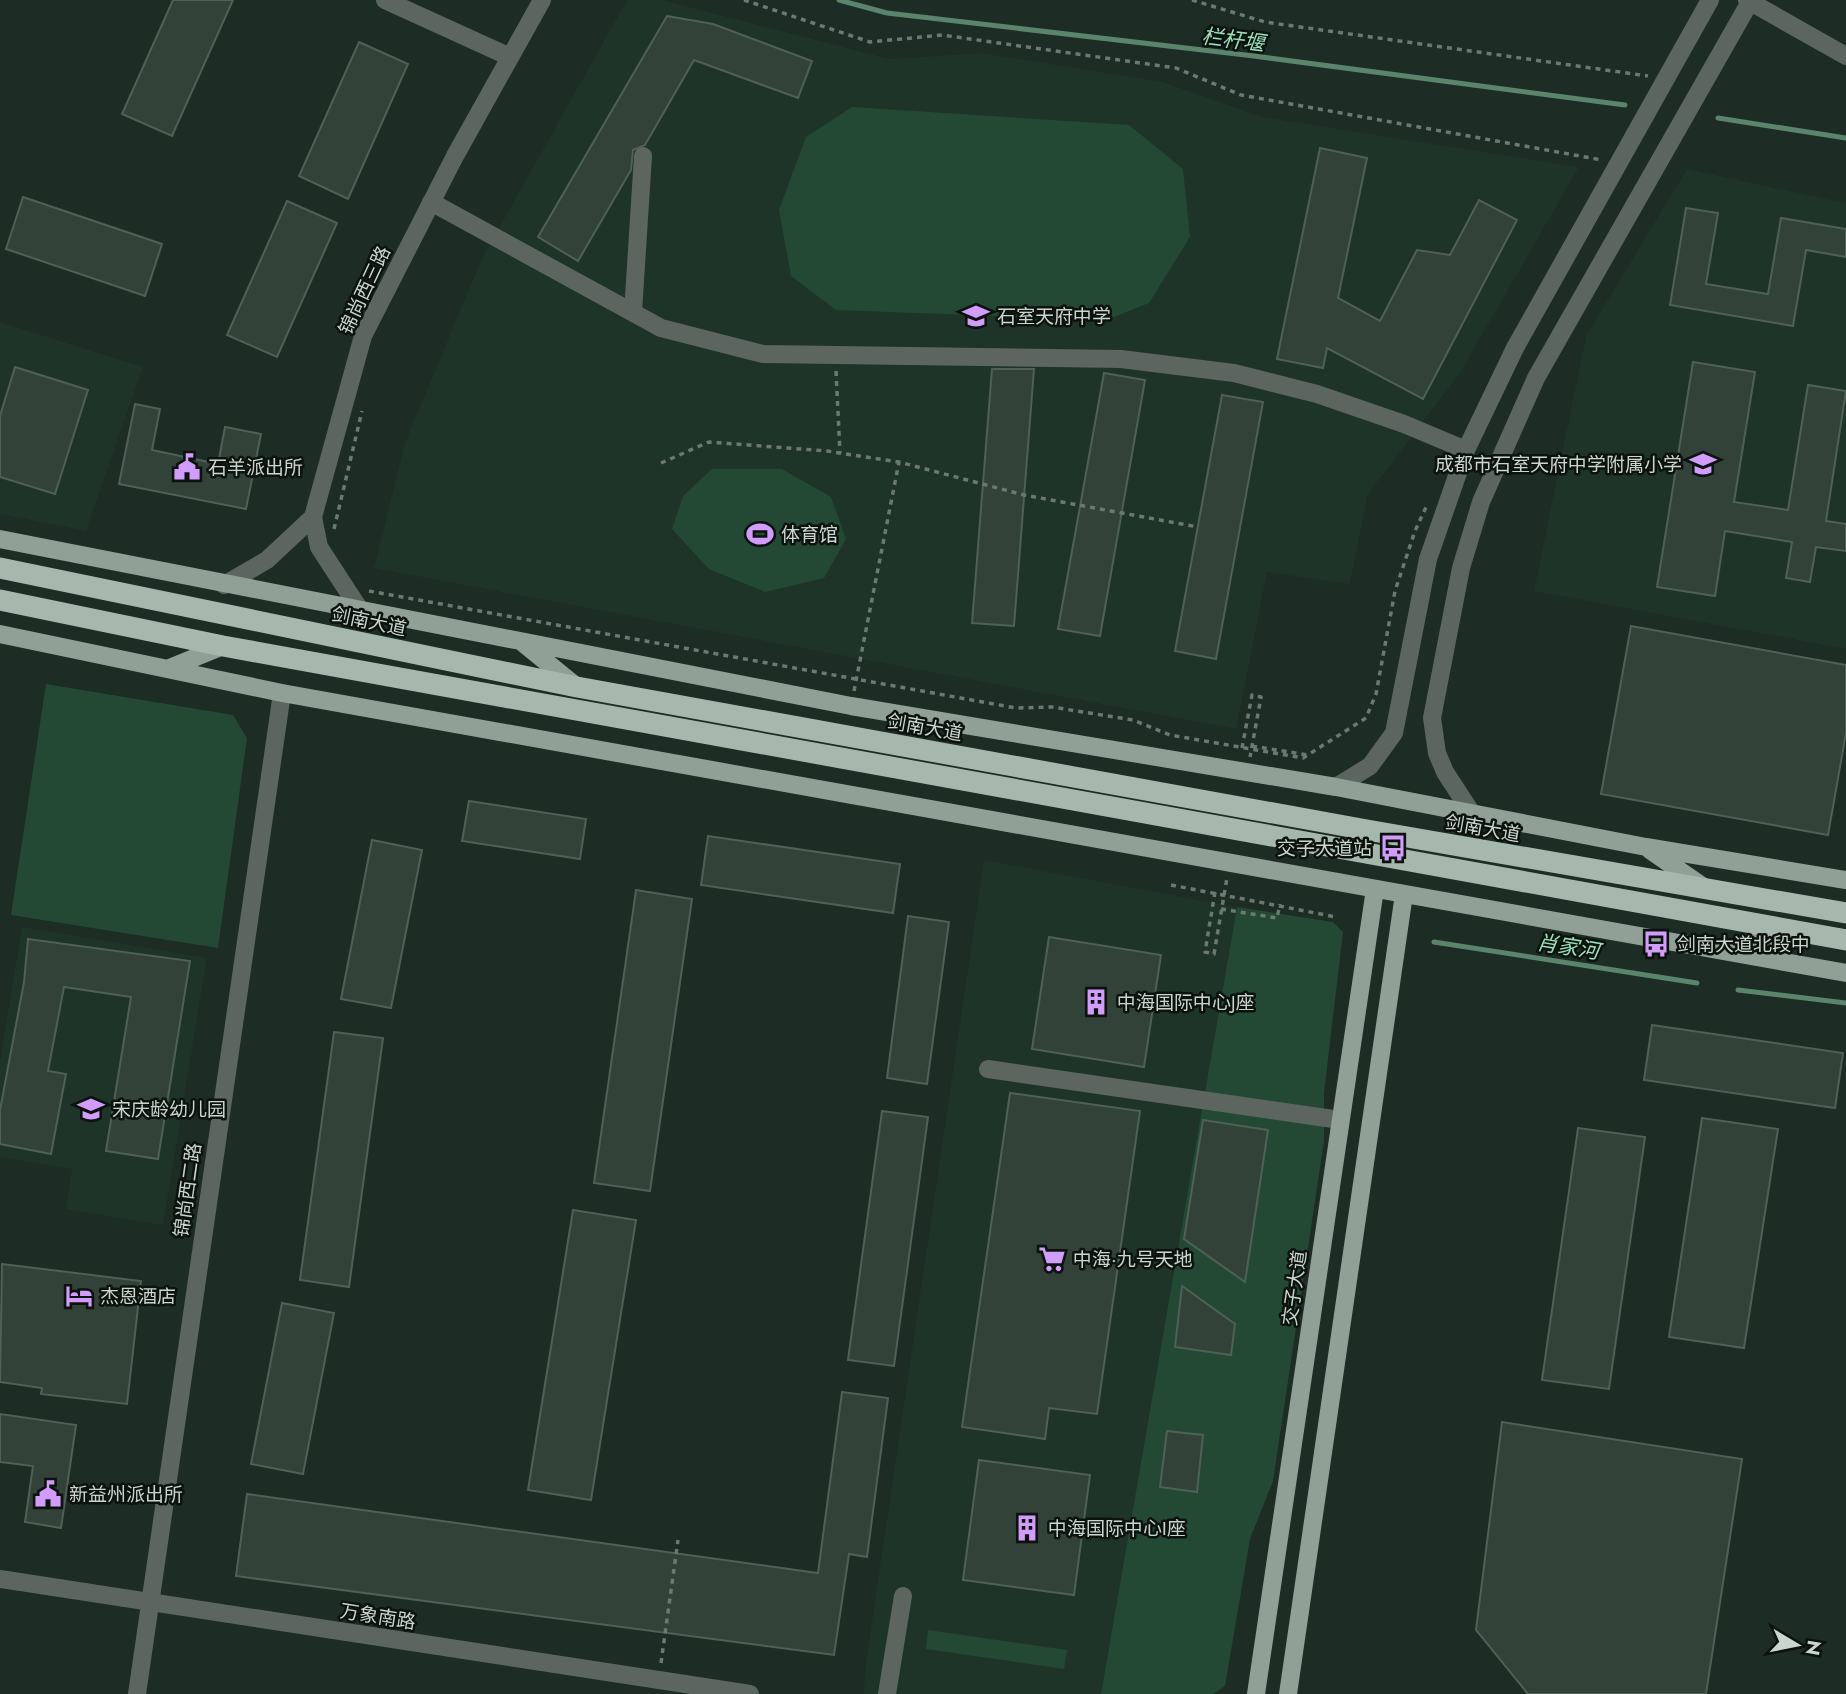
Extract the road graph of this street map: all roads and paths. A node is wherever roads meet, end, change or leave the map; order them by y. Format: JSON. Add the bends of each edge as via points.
{"nodes":[{"id":1,"x":385,"y":0,"type":"edge"},
{"id":2,"x":542,"y":0,"type":"edge"},
{"id":3,"x":744,"y":0,"type":"edge"},
{"id":4,"x":1192,"y":0,"type":"edge"},
{"id":5,"x":1710,"y":0,"type":"edge"},
{"id":6,"x":1750,"y":1,"type":"edge"},
{"id":7,"x":1846,"y":56,"type":"edge"},
{"id":8,"x":510,"y":57,"type":"junction"},
{"id":9,"x":1665,"y":78,"type":"junction"},
{"id":10,"x":643,"y":156,"type":"dead end"},
{"id":11,"x":1617,"y":163,"type":"junction"},
{"id":12,"x":431,"y":202,"type":"junction"},
{"id":13,"x":632,"y":312,"type":"junction"},
{"id":14,"x":835,"y":355,"type":"junction"},
{"id":15,"x":364,"y":405,"type":"dead end"},
{"id":16,"x":1466,"y":450,"type":"junction"},
{"id":17,"x":841,"y":453,"type":"junction"},
{"id":18,"x":899,"y":462,"type":"junction"},
{"id":19,"x":661,"y":463,"type":"dead end"},
{"id":20,"x":1429,"y":500,"type":"dead end"},
{"id":21,"x":313,"y":517,"type":"junction"},
{"id":22,"x":1198,"y":527,"type":"dead end"},
{"id":23,"x":332,"y":536,"type":"dead end"},
{"id":24,"x":0,"y":539,"type":"edge"},
{"id":25,"x":0,"y":568,"type":"edge"},
{"id":26,"x":224,"y":584,"type":"junction"},
{"id":27,"x":366,"y":591,"type":"dead end"},
{"id":28,"x":0,"y":600,"type":"edge"},
{"id":29,"x":362,"y":613,"type":"junction"},
{"id":30,"x":0,"y":634,"type":"edge"},
{"id":31,"x":521,"y":642,"type":"junction"},
{"id":32,"x":223,"y":646,"type":"junction"},
{"id":33,"x":167,"y":669,"type":"junction"},
{"id":34,"x":856,"y":679,"type":"junction"},
{"id":35,"x":577,"y":687,"type":"junction"},
{"id":36,"x":282,"y":693,"type":"junction"},
{"id":37,"x":851,"y":706,"type":"junction"},
{"id":38,"x":1242,"y":748,"type":"junction"},
{"id":39,"x":1309,"y":755,"type":"junction"},
{"id":40,"x":1336,"y":787,"type":"junction"},
{"id":41,"x":1473,"y":815,"type":"junction"},
{"id":42,"x":1646,"y":847,"type":"junction"},
{"id":43,"x":1846,"y":880,"type":"edge"},
{"id":44,"x":1171,"y":885,"type":"dead end"},
{"id":45,"x":1375,"y":889,"type":"junction"},
{"id":46,"x":1707,"y":891,"type":"junction"},
{"id":47,"x":1215,"y":892,"type":"junction"},
{"id":48,"x":1404,"y":894,"type":"junction"},
{"id":49,"x":1280,"y":904,"type":"junction"},
{"id":50,"x":1846,"y":913,"type":"edge"},
{"id":51,"x":1336,"y":917,"type":"dead end"},
{"id":52,"x":1792,"y":931,"type":"junction"},
{"id":53,"x":1846,"y":940,"type":"edge"},
{"id":54,"x":1721,"y":951,"type":"junction"},
{"id":55,"x":1846,"y":973,"type":"edge"},
{"id":56,"x":988,"y":1069,"type":"dead end"},
{"id":57,"x":1340,"y":1120,"type":"junction"},
{"id":58,"x":678,"y":1540,"type":"dead end"},
{"id":59,"x":0,"y":1579,"type":"edge"},
{"id":60,"x":903,"y":1596,"type":"dead end"},
{"id":61,"x":149,"y":1600,"type":"junction"},
{"id":62,"x":658,"y":1682,"type":"junction"},
{"id":63,"x":137,"y":1694,"type":"edge"},
{"id":64,"x":750,"y":1694,"type":"edge"},
{"id":65,"x":887,"y":1694,"type":"edge"},
{"id":66,"x":1256,"y":1694,"type":"edge"},
{"id":67,"x":1288,"y":1694,"type":"edge"}],
"edges":[{"from":1,"to":8,"type":"street"},
{"from":2,"to":8,"type":"street","name":"锦尚西三路"},
{"from":3,"to":11,"type":"path","via":[[870,42],[942,35],[1176,68],[1241,95]]},
{"from":4,"to":9,"type":"path","via":[[1265,22]]},
{"from":5,"to":9,"type":"street"},
{"from":6,"to":7,"type":"street"},
{"from":6,"to":41,"type":"street","via":[[1536,378],[1481,502],[1461,568],[1432,718],[1445,772]]},
{"from":8,"to":12,"type":"street","name":"锦尚西三路"},
{"from":9,"to":11,"type":"street"},
{"from":10,"to":13,"type":"street"},
{"from":11,"to":16,"type":"street","via":[[1515,348]]},
{"from":12,"to":13,"type":"street"},
{"from":12,"to":21,"type":"street","name":"锦尚西三路","via":[[363,336]]},
{"from":13,"to":14,"type":"street","via":[[661,328],[763,355]]},
{"from":14,"to":16,"type":"street","via":[[1121,359],[1234,373],[1329,398]]},
{"from":14,"to":17,"type":"path"},
{"from":15,"to":23,"type":"path"},
{"from":16,"to":40,"type":"street","via":[[1428,559],[1394,733],[1370,766]]},
{"from":17,"to":18,"type":"path"},
{"from":17,"to":19,"type":"path","via":[[709,442]]},
{"from":18,"to":22,"type":"path","via":[[1024,495]]},
{"from":18,"to":34,"type":"path"},
{"from":20,"to":39,"type":"path","via":[[1395,591],[1376,694],[1366,718]]},
{"from":21,"to":26,"type":"street","via":[[267,560]]},
{"from":21,"to":29,"type":"street","name":"锦尚西三路","via":[[319,547]]},
{"from":24,"to":26,"type":"main road"},
{"from":25,"to":35,"type":"highway","name":"剑南大道"},
{"from":26,"to":29,"type":"main road"},
{"from":27,"to":34,"type":"path"},
{"from":28,"to":32,"type":"highway"},
{"from":29,"to":31,"type":"main road"},
{"from":30,"to":33,"type":"main road"},
{"from":31,"to":35,"type":"main road"},
{"from":31,"to":37,"type":"main road"},
{"from":32,"to":33,"type":"main road"},
{"from":32,"to":52,"type":"highway"},
{"from":33,"to":36,"type":"main road"},
{"from":34,"to":37,"type":"path"},
{"from":34,"to":38,"type":"path","via":[[1016,708],[1052,707],[1133,720],[1170,735]]},
{"from":35,"to":46,"type":"highway","name":"剑南大道"},
{"from":36,"to":45,"type":"main road"},
{"from":36,"to":61,"type":"street","name":"锦尚西二路"},
{"from":37,"to":40,"type":"main road"},
{"from":38,"to":39,"type":"path","via":[[1303,758]]},
{"from":38,"to":39,"type":"path","via":[[1252,695],[1261,697],[1252,746]]},
{"from":40,"to":41,"type":"main road"},
{"from":41,"to":42,"type":"main road"},
{"from":42,"to":43,"type":"main road"},
{"from":42,"to":46,"type":"main road"},
{"from":44,"to":47,"type":"path"},
{"from":45,"to":48,"type":"main road"},
{"from":45,"to":57,"type":"main road","name":"交子大道"},
{"from":46,"to":50,"type":"highway","name":"剑南大道"},
{"from":47,"to":49,"type":"path"},
{"from":47,"to":49,"type":"path","via":[[1205,952],[1214,954],[1222,909],[1278,918]]},
{"from":48,"to":54,"type":"main road"},
{"from":48,"to":67,"type":"main road"},
{"from":49,"to":51,"type":"path"},
{"from":52,"to":53,"type":"highway"},
{"from":52,"to":54,"type":"main road"},
{"from":54,"to":55,"type":"main road"},
{"from":56,"to":57,"type":"street"},
{"from":57,"to":66,"type":"main road","name":"交子大道"},
{"from":58,"to":62,"type":"path"},
{"from":59,"to":61,"type":"street","name":"万象南路"},
{"from":60,"to":65,"type":"street"},
{"from":61,"to":62,"type":"street","name":"万象南路"},
{"from":61,"to":63,"type":"street","name":"锦尚西二路"},
{"from":62,"to":64,"type":"street","name":"万象南路"}]}
